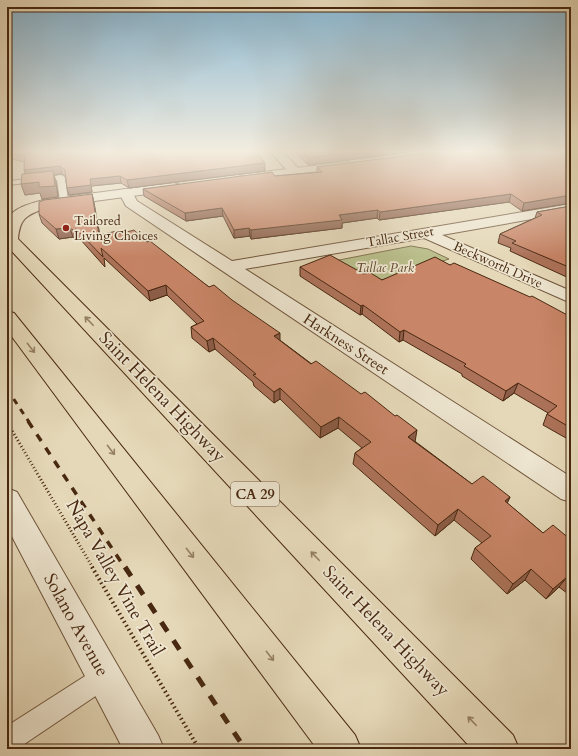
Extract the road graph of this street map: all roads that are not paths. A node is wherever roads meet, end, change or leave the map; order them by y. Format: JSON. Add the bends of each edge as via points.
{"nodes":[{"id":1,"x":62,"y":186,"type":"edge"},
{"id":2,"x":177,"y":186,"type":"edge"},
{"id":3,"x":126,"y":193,"type":"junction"},
{"id":4,"x":64,"y":201,"type":"junction"},
{"id":5,"x":43,"y":204,"type":"junction"},
{"id":6,"x":9,"y":206,"type":"dead end"},
{"id":7,"x":571,"y":208,"type":"edge"},
{"id":8,"x":425,"y":233,"type":"junction"},
{"id":9,"x":9,"y":238,"type":"edge"},
{"id":10,"x":229,"y":267,"type":"junction"},
{"id":11,"x":571,"y":298,"type":"edge"},
{"id":12,"x":7,"y":317,"type":"edge"},
{"id":13,"x":571,"y":491,"type":"edge"},
{"id":14,"x":7,"y":500,"type":"edge"},
{"id":15,"x":104,"y":677,"type":"junction"},
{"id":16,"x":7,"y":741,"type":"edge"},
{"id":17,"x":144,"y":749,"type":"edge"},
{"id":18,"x":341,"y":749,"type":"edge"},
{"id":19,"x":499,"y":749,"type":"edge"}],
"edges":[{"from":1,"to":4,"type":"lane"},
{"from":2,"to":3,"type":"street"},
{"from":3,"to":4,"type":"street"},
{"from":3,"to":10,"type":"street","name":"Harkness Street","via":[[131,203]]},
{"from":4,"to":5,"type":"street"},
{"from":5,"to":6,"type":"highway"},
{"from":5,"to":9,"type":"highway","via":[[24,211],[13,221]]},
{"from":7,"to":8,"type":"street","name":"Tallac Street"},
{"from":8,"to":10,"type":"street","name":"Tallac Street"},
{"from":8,"to":11,"type":"street","name":"Beckworth Drive"},
{"from":19,"to":9,"type":"highway","name":"Saint Helena Highway","number":"CA 29","one_way":true},
{"from":10,"to":13,"type":"street","name":"Harkness Street"},
{"from":12,"to":18,"type":"highway","one_way":true},
{"from":14,"to":15,"type":"street","name":"Solano Avenue"},
{"from":15,"to":16,"type":"lane"},
{"from":15,"to":17,"type":"street","name":"Solano Avenue"}]}
